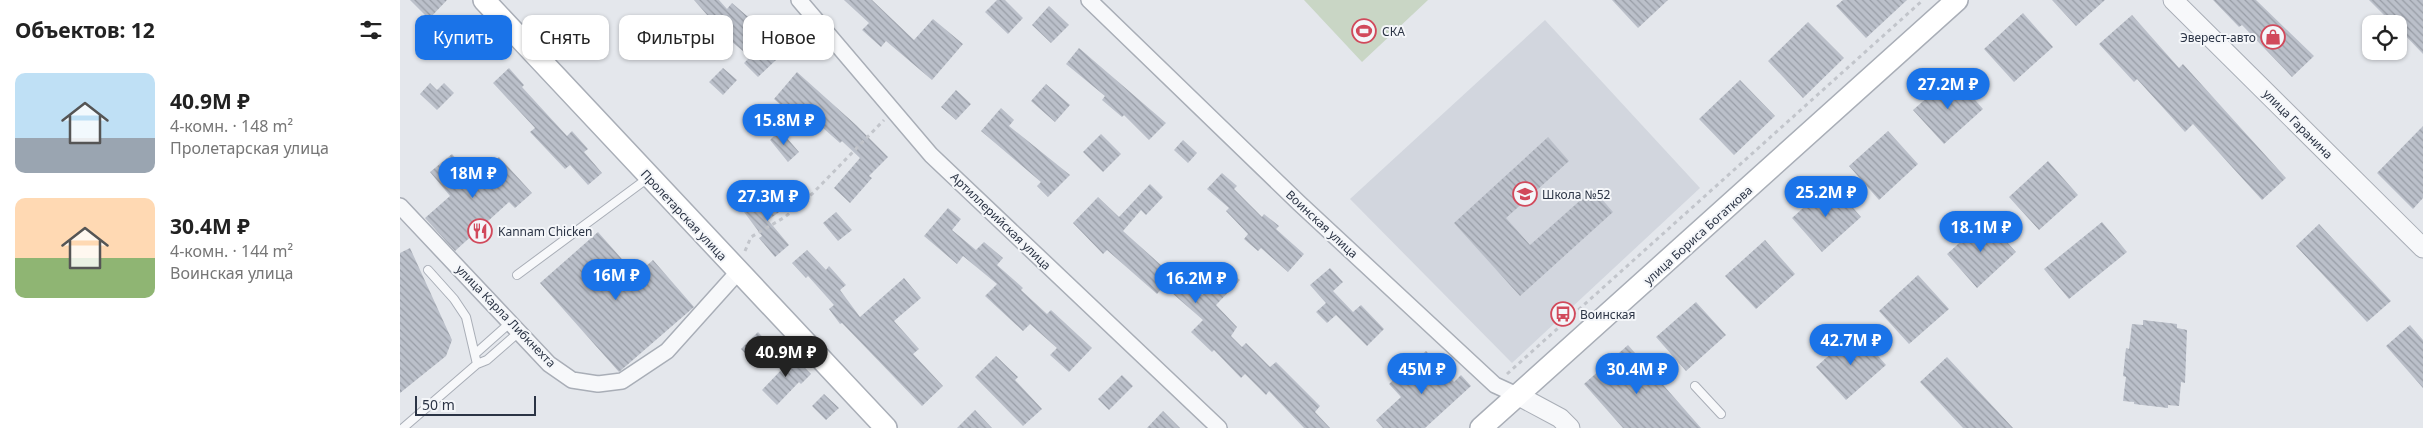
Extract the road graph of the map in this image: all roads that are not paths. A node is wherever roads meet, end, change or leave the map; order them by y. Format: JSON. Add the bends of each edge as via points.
{"nodes":[{"id":1,"x":484,"y":0,"type":"edge"},
{"id":2,"x":799,"y":0,"type":"edge"},
{"id":3,"x":1089,"y":0,"type":"edge"},
{"id":4,"x":1958,"y":0,"type":"edge"},
{"id":5,"x":2173,"y":0,"type":"edge"},
{"id":6,"x":648,"y":177,"type":"junction"},
{"id":7,"x":400,"y":206,"type":"edge"},
{"id":8,"x":2423,"y":248,"type":"edge"},
{"id":9,"x":428,"y":270,"type":"dead end"},
{"id":10,"x":738,"y":272,"type":"junction"},
{"id":11,"x":517,"y":275,"type":"dead end"},
{"id":12,"x":515,"y":327,"type":"junction"},
{"id":13,"x":475,"y":354,"type":"junction"},
{"id":14,"x":477,"y":364,"type":"junction"},
{"id":15,"x":1695,"y":386,"type":"dead end"},
{"id":16,"x":1519,"y":396,"type":"junction"},
{"id":17,"x":1721,"y":414,"type":"dead end"},
{"id":18,"x":403,"y":428,"type":"edge"},
{"id":19,"x":886,"y":428,"type":"edge"},
{"id":20,"x":1219,"y":428,"type":"edge"},
{"id":21,"x":1481,"y":428,"type":"edge"},
{"id":22,"x":1570,"y":428,"type":"edge"}],
"edges":[{"from":1,"to":6,"type":"main road","name":"Пролетарская улица"},
{"from":2,"to":20,"type":"street","name":"Артиллерийская улица","via":[[931,155]]},
{"from":3,"to":16,"type":"street","name":"Воинская улица","via":[[1299,203],[1495,385]]},
{"from":4,"to":16,"type":"main road","name":"улица Бориса Богаткова"},
{"from":5,"to":8,"type":"street","name":"улица Гаранина"},
{"from":6,"to":10,"type":"main road","name":"Пролетарская улица"},
{"from":6,"to":11,"type":"lane"},
{"from":7,"to":12,"type":"street","name":"улица Карла Либкнехта"},
{"from":9,"to":13,"type":"lane","via":[[466,318]]},
{"from":10,"to":12,"type":"street","name":"улица Карла Либкнехта","via":[[667,351],[622,381],[598,384],[572,380],[549,364]]},
{"from":10,"to":19,"type":"main road","name":"Пролетарская улица"},
{"from":12,"to":13,"type":"lane"},
{"from":12,"to":14,"type":"lane","via":[[486,360]]},
{"from":13,"to":14,"type":"lane"},
{"from":14,"to":18,"type":"lane"},
{"from":15,"to":17,"type":"lane"},
{"from":16,"to":21,"type":"main road","name":"улица Бориса Богаткова"},
{"from":16,"to":22,"type":"street","name":"Воинская улица","via":[[1560,418]]}]}
